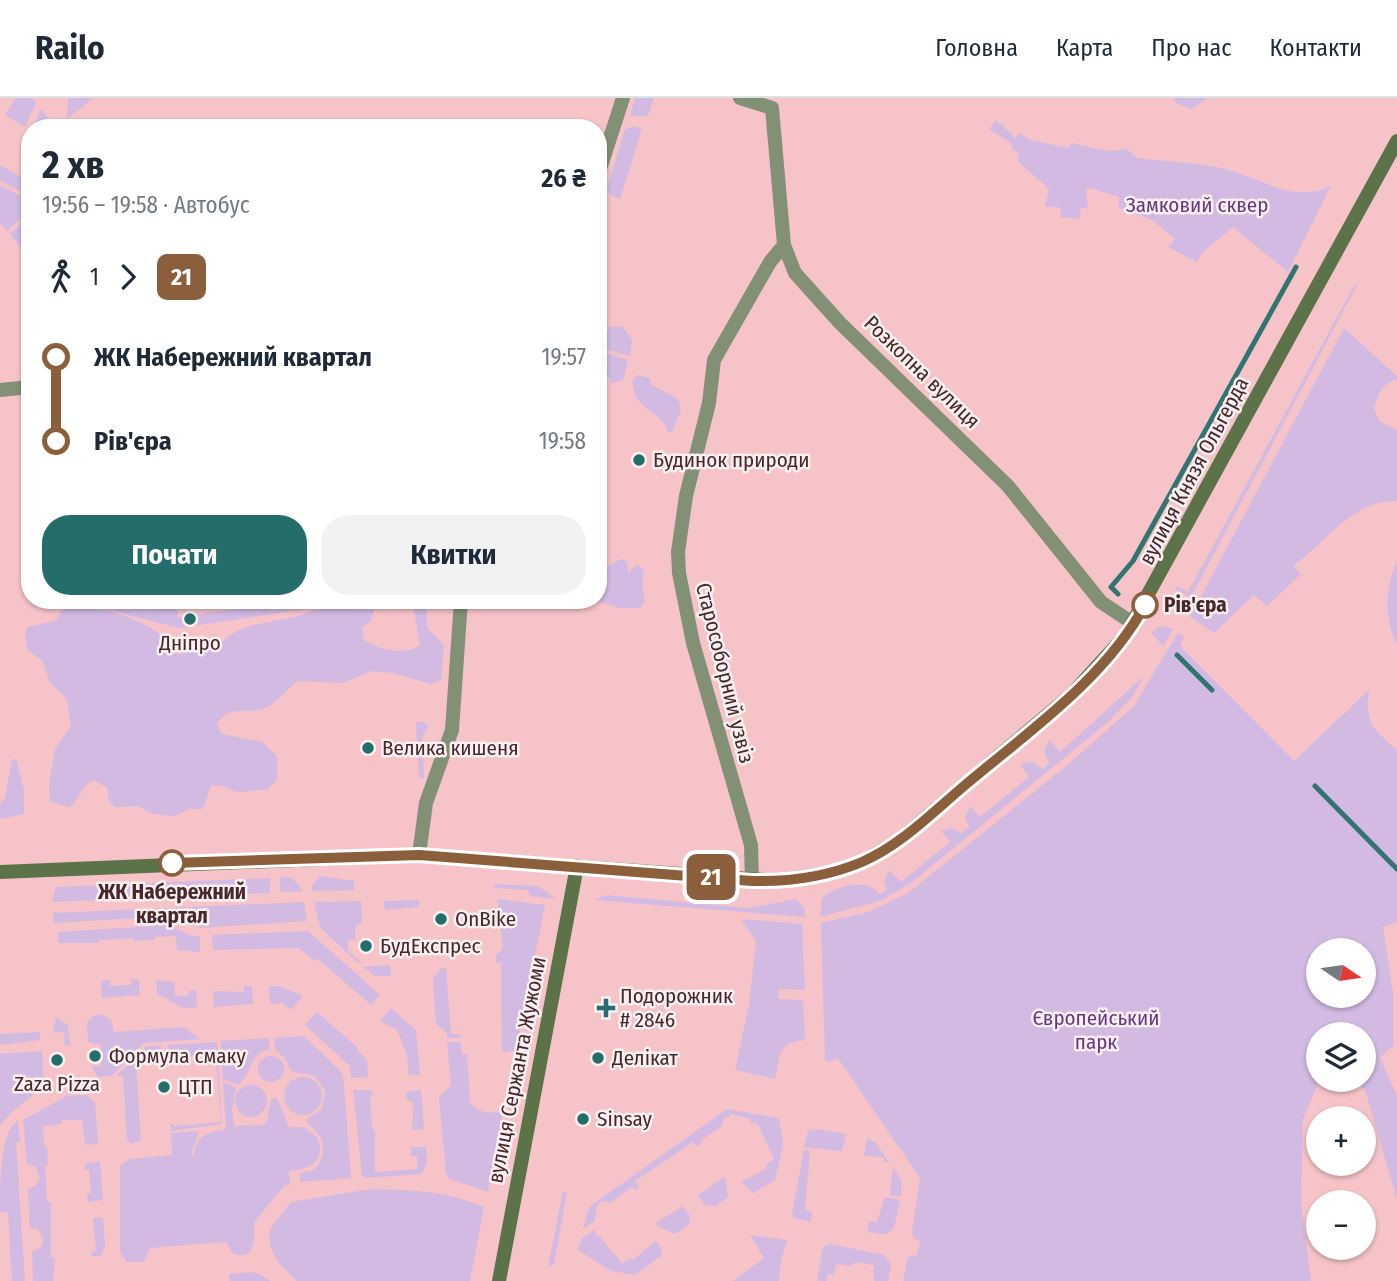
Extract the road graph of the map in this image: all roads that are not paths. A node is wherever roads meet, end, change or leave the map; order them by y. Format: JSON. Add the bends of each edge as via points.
{"nodes":[{"id":1,"x":623,"y":98,"type":"edge"},
{"id":2,"x":740,"y":98,"type":"edge"},
{"id":3,"x":1397,"y":141,"type":"edge"},
{"id":4,"x":607,"y":147,"type":"edge"},
{"id":5,"x":785,"y":245,"type":"junction"},
{"id":6,"x":21,"y":388,"type":"edge"},
{"id":7,"x":0,"y":390,"type":"edge"},
{"id":8,"x":460,"y":609,"type":"edge"},
{"id":9,"x":1134,"y":624,"type":"junction"},
{"id":10,"x":419,"y":855,"type":"junction"},
{"id":11,"x":577,"y":866,"type":"junction"},
{"id":12,"x":0,"y":872,"type":"edge"},
{"id":13,"x":752,"y":881,"type":"junction"},
{"id":14,"x":499,"y":1281,"type":"edge"}],
"edges":[{"from":1,"to":4,"type":"street"},
{"from":2,"to":5,"type":"street","name":"Розкопна вулиця","via":[[772,108]]},
{"from":3,"to":9,"type":"main road","name":"вулиця Князя Ольгерда"},
{"from":5,"to":9,"type":"street","name":"Розкопна вулиця","via":[[791,267],[815,296],[998,475],[1101,602]]},
{"from":5,"to":13,"type":"street","name":"Старособорний узвіз","via":[[770,262],[714,360],[678,552],[688,619],[751,845]]},
{"from":6,"to":7,"type":"street"},
{"from":8,"to":10,"type":"street","via":[[452,730],[425,803]]},
{"from":9,"to":13,"type":"main road","name":"вулиця Князя Ольгерда","via":[[1116,650],[1072,694],[898,841],[835,872],[793,881]]},
{"from":10,"to":11,"type":"main road","name":"вулиця Князя Ольгерда"},
{"from":10,"to":12,"type":"main road","name":"вулиця Князя Ольгерда"},
{"from":11,"to":13,"type":"main road","name":"вулиця Князя Ольгерда"},
{"from":11,"to":14,"type":"main road","name":"вулиця Сержанта Жужоми"}]}
